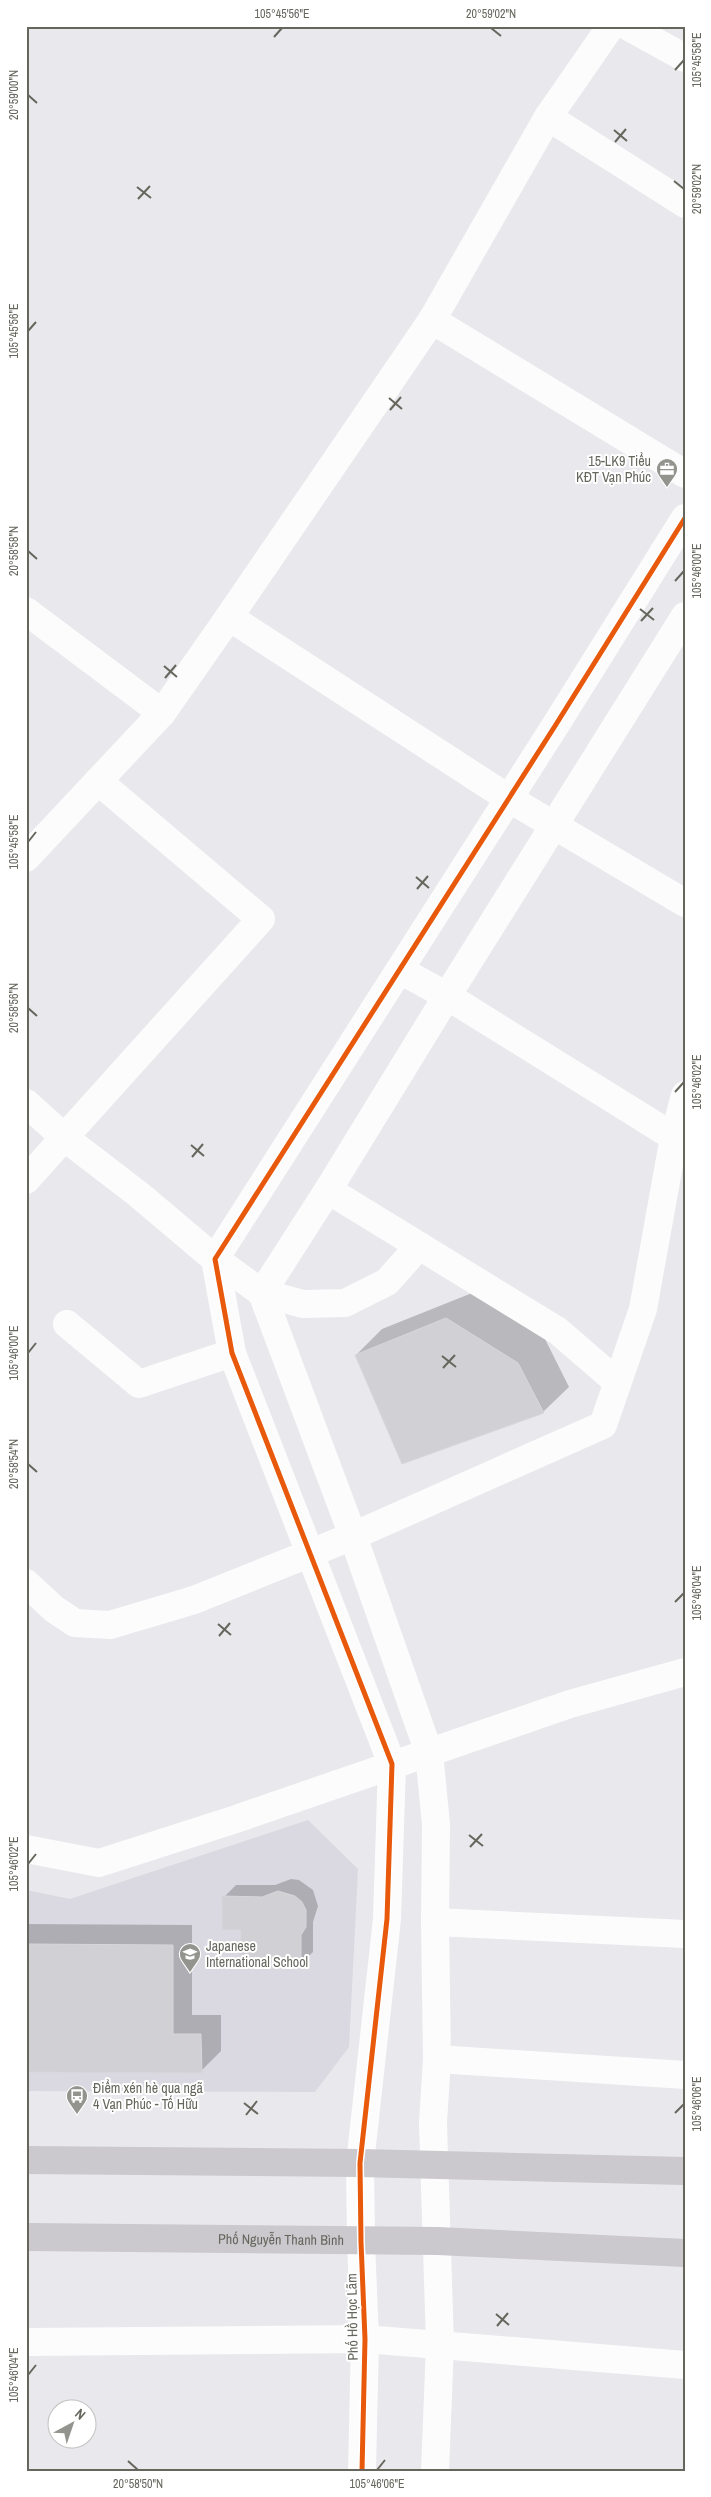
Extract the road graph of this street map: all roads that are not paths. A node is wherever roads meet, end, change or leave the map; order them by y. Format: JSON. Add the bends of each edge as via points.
{"nodes":[{"id":1,"x":611,"y":26,"type":"edge"},
{"id":2,"x":627,"y":26,"type":"edge"},
{"id":3,"x":685,"y":58,"type":"edge"},
{"id":4,"x":548,"y":117,"type":"junction"},
{"id":5,"x":685,"y":204,"type":"edge"},
{"id":6,"x":432,"y":320,"type":"junction"},
{"id":7,"x":685,"y":474,"type":"edge"},
{"id":8,"x":685,"y":518,"type":"edge"},
{"id":9,"x":26,"y":611,"type":"edge"},
{"id":10,"x":685,"y":616,"type":"edge"},
{"id":11,"x":229,"y":617,"type":"junction"},
{"id":12,"x":162,"y":713,"type":"junction"},
{"id":13,"x":98,"y":781,"type":"junction"},
{"id":14,"x":508,"y":798,"type":"junction"},
{"id":15,"x":553,"y":826,"type":"junction"},
{"id":16,"x":26,"y":858,"type":"edge"},
{"id":17,"x":685,"y":903,"type":"edge"},
{"id":18,"x":400,"y":970,"type":"junction"},
{"id":19,"x":447,"y":996,"type":"junction"},
{"id":20,"x":685,"y":1095,"type":"edge"},
{"id":21,"x":26,"y":1103,"type":"edge"},
{"id":22,"x":674,"y":1137,"type":"junction"},
{"id":23,"x":65,"y":1138,"type":"junction"},
{"id":24,"x":26,"y":1180,"type":"edge"},
{"id":25,"x":328,"y":1190,"type":"junction"},
{"id":26,"x":419,"y":1246,"type":"junction"},
{"id":27,"x":215,"y":1259,"type":"junction"},
{"id":28,"x":262,"y":1293,"type":"junction"},
{"id":29,"x":68,"y":1324,"type":"dead end"},
{"id":30,"x":232,"y":1353,"type":"junction"},
{"id":31,"x":617,"y":1382,"type":"junction"},
{"id":32,"x":353,"y":1536,"type":"junction"},
{"id":33,"x":309,"y":1554,"type":"junction"},
{"id":34,"x":26,"y":1583,"type":"edge"},
{"id":35,"x":685,"y":1672,"type":"edge"},
{"id":36,"x":429,"y":1752,"type":"junction"},
{"id":37,"x":392,"y":1764,"type":"junction"},
{"id":38,"x":26,"y":1849,"type":"edge"},
{"id":39,"x":434,"y":1922,"type":"junction"},
{"id":40,"x":685,"y":1934,"type":"edge"},
{"id":41,"x":438,"y":2059,"type":"junction"},
{"id":42,"x":685,"y":2075,"type":"edge"},
{"id":43,"x":26,"y":2160,"type":"edge"},
{"id":44,"x":360,"y":2163,"type":"junction"},
{"id":45,"x":434,"y":2165,"type":"junction"},
{"id":46,"x":685,"y":2171,"type":"edge"},
{"id":47,"x":26,"y":2237,"type":"edge"},
{"id":48,"x":438,"y":2241,"type":"junction"},
{"id":49,"x":360,"y":2242,"type":"junction"},
{"id":50,"x":685,"y":2253,"type":"edge"},
{"id":51,"x":365,"y":2339,"type":"junction"},
{"id":52,"x":26,"y":2342,"type":"edge"},
{"id":53,"x":440,"y":2344,"type":"junction"},
{"id":54,"x":685,"y":2365,"type":"edge"},
{"id":55,"x":362,"y":2471,"type":"edge"},
{"id":56,"x":435,"y":2471,"type":"edge"}],
"edges":[{"from":1,"to":4,"type":"street"},
{"from":2,"to":3,"type":"street"},
{"from":4,"to":5,"type":"street"},
{"from":4,"to":6,"type":"street"},
{"from":6,"to":7,"type":"street"},
{"from":6,"to":11,"type":"street"},
{"from":8,"to":14,"type":"street"},
{"from":9,"to":12,"type":"street"},
{"from":10,"to":15,"type":"street"},
{"from":11,"to":12,"type":"street"},
{"from":11,"to":14,"type":"street"},
{"from":12,"to":13,"type":"street"},
{"from":13,"to":16,"type":"street"},
{"from":13,"to":23,"type":"street","via":[[261,919]]},
{"from":14,"to":15,"type":"street"},
{"from":14,"to":18,"type":"street"},
{"from":15,"to":17,"type":"street"},
{"from":15,"to":19,"type":"street"},
{"from":18,"to":19,"type":"street"},
{"from":18,"to":27,"type":"street"},
{"from":19,"to":22,"type":"street"},
{"from":19,"to":25,"type":"street"},
{"from":20,"to":22,"type":"street"},
{"from":21,"to":23,"type":"street"},
{"from":22,"to":31,"type":"street","via":[[643,1309]]},
{"from":23,"to":24,"type":"street"},
{"from":23,"to":27,"type":"street"},
{"from":25,"to":26,"type":"street"},
{"from":25,"to":28,"type":"street"},
{"from":26,"to":28,"type":"street","via":[[387,1282],[346,1302],[303,1304]]},
{"from":26,"to":31,"type":"street","via":[[558,1331]]},
{"from":27,"to":28,"type":"street"},
{"from":27,"to":30,"type":"street"},
{"from":28,"to":32,"type":"street"},
{"from":29,"to":30,"type":"street","via":[[139,1384]]},
{"from":30,"to":33,"type":"street"},
{"from":31,"to":32,"type":"street","via":[[603,1425]]},
{"from":32,"to":33,"type":"street"},
{"from":32,"to":36,"type":"street"},
{"from":33,"to":34,"type":"street","via":[[194,1600],[110,1625],[75,1622],[54,1609]]},
{"from":33,"to":37,"type":"street"},
{"from":35,"to":36,"type":"street","via":[[570,1704]]},
{"from":36,"to":37,"type":"street"},
{"from":36,"to":39,"type":"street","via":[[436,1824]]},
{"from":37,"to":38,"type":"street","via":[[99,1863]]},
{"from":37,"to":44,"type":"street","name":"Phố Hồ Học Lãm","via":[[387,1919]]},
{"from":39,"to":40,"type":"street"},
{"from":39,"to":41,"type":"street"},
{"from":41,"to":42,"type":"street"},
{"from":41,"to":45,"type":"street","via":[[433,2123]]},
{"from":43,"to":44,"type":"main road"},
{"from":44,"to":45,"type":"main road"},
{"from":44,"to":49,"type":"street","name":"Phố Hồ Học Lãm"},
{"from":45,"to":46,"type":"main road"},
{"from":45,"to":48,"type":"street"},
{"from":47,"to":49,"type":"main road","name":"Phố Nguyễn Thanh Bình"},
{"from":48,"to":49,"type":"main road","name":"Phố Nguyễn Thanh Bình"},
{"from":48,"to":50,"type":"main road","name":"Phố Nguyễn Thanh Bình"},
{"from":48,"to":53,"type":"street"},
{"from":49,"to":51,"type":"street","name":"Phố Hồ Học Lãm"},
{"from":51,"to":52,"type":"street"},
{"from":51,"to":53,"type":"street"},
{"from":51,"to":55,"type":"street","name":"Phố Hồ Học Lãm"},
{"from":53,"to":54,"type":"street"},
{"from":53,"to":56,"type":"street"}]}
